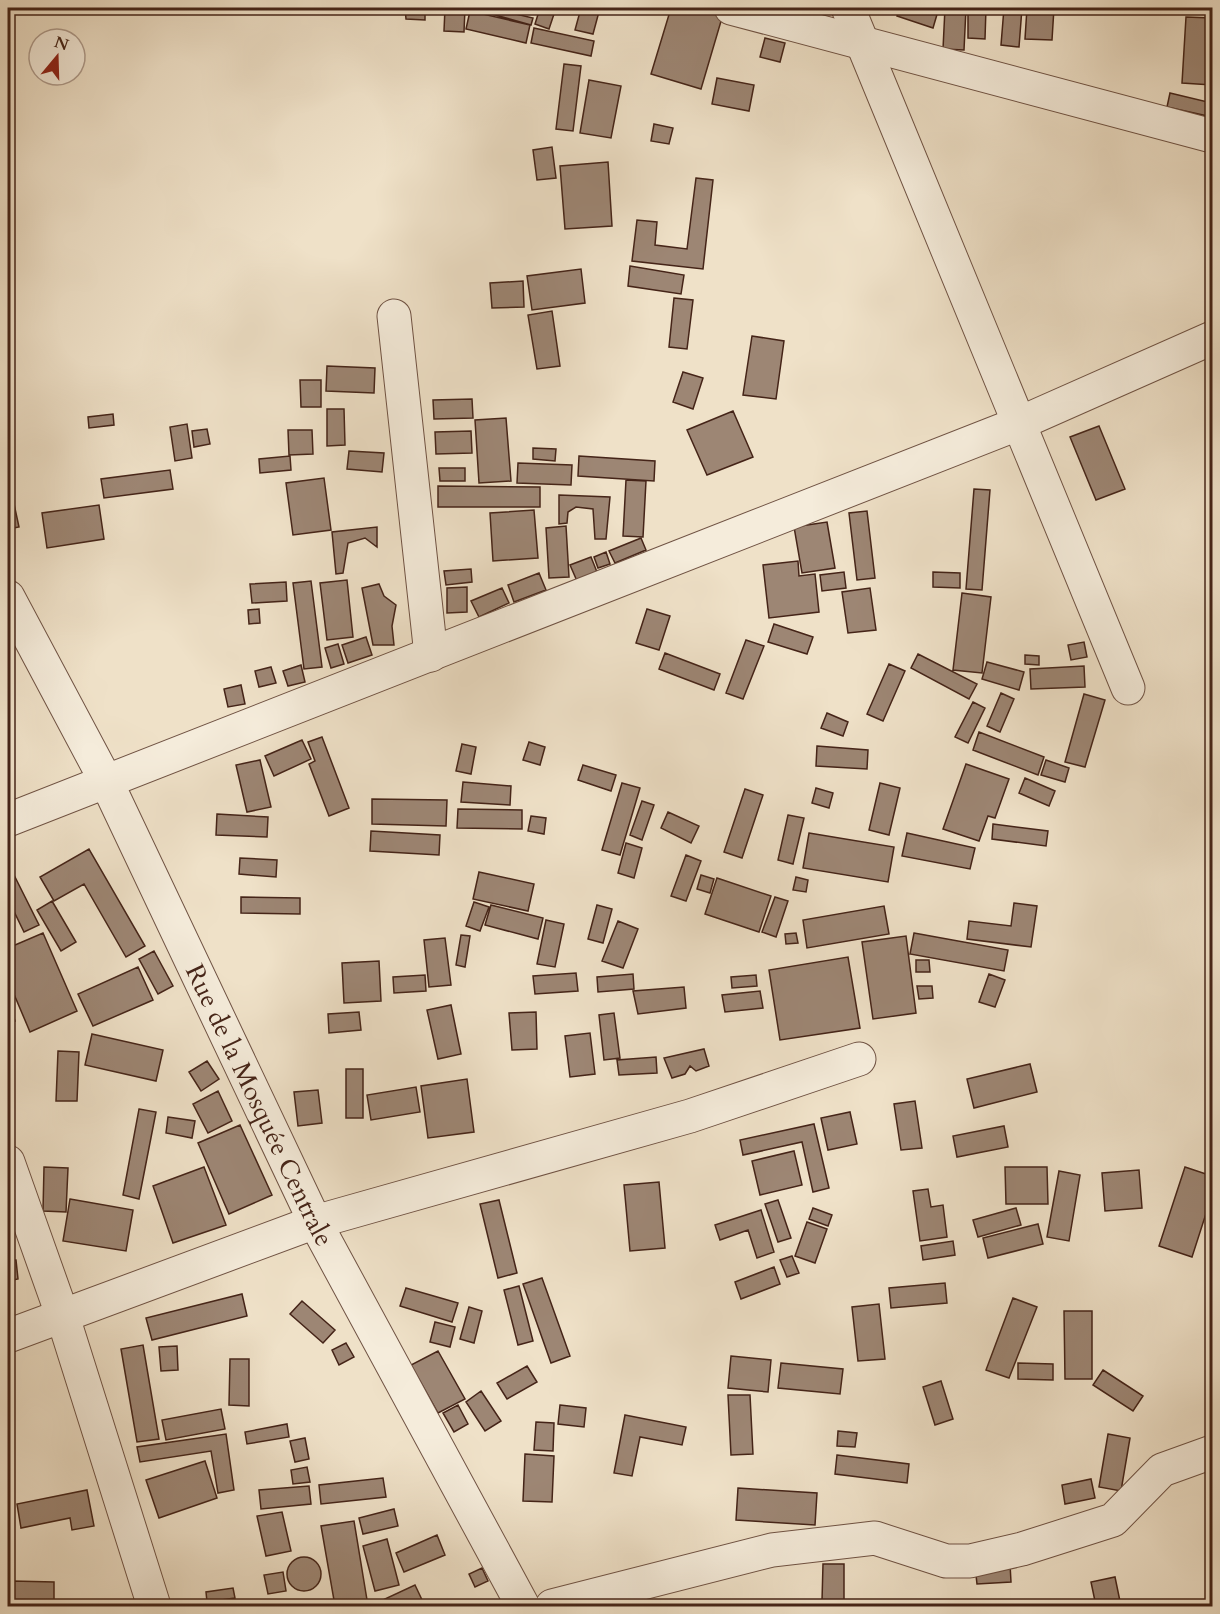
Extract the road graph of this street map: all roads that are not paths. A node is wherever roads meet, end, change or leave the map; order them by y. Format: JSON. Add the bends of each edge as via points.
{"nodes":[{"id":1,"x":731,"y":8,"type":"edge"},
{"id":2,"x":848,"y":8,"type":"edge"},
{"id":3,"x":862,"y":43,"type":"junction"},
{"id":4,"x":1212,"y":136,"type":"edge"},
{"id":5,"x":394,"y":316,"type":"dead end"},
{"id":6,"x":1212,"y":338,"type":"edge"},
{"id":7,"x":1020,"y":423,"type":"junction"},
{"id":8,"x":8,"y":597,"type":"edge"},
{"id":9,"x":431,"y":655,"type":"junction"},
{"id":10,"x":1128,"y":688,"type":"dead end"},
{"id":11,"x":107,"y":783,"type":"junction"},
{"id":12,"x":8,"y":820,"type":"edge"},
{"id":13,"x":859,"y":1059,"type":"dead end"},
{"id":14,"x":8,"y":1162,"type":"edge"},
{"id":15,"x":315,"y":1222,"type":"junction"},
{"id":16,"x":63,"y":1317,"type":"junction"},
{"id":17,"x":8,"y":1336,"type":"edge"},
{"id":18,"x":1212,"y":1452,"type":"edge"},
{"id":19,"x":154,"y":1606,"type":"edge"},
{"id":20,"x":523,"y":1606,"type":"edge"},
{"id":21,"x":552,"y":1606,"type":"edge"}],
"edges":[{"from":1,"to":3,"type":"street"},
{"from":2,"to":3,"type":"street"},
{"from":3,"to":4,"type":"street"},
{"from":3,"to":7,"type":"street"},
{"from":5,"to":9,"type":"street"},
{"from":6,"to":7,"type":"street"},
{"from":7,"to":9,"type":"street"},
{"from":7,"to":10,"type":"street"},
{"from":8,"to":11,"type":"street","name":"Rue de la Mosquée Centrale"},
{"from":9,"to":11,"type":"street"},
{"from":11,"to":12,"type":"street"},
{"from":11,"to":15,"type":"street","name":"Rue de la Mosquée Centrale"},
{"from":13,"to":15,"type":"street","via":[[690,1116]]},
{"from":14,"to":16,"type":"street"},
{"from":15,"to":16,"type":"street"},
{"from":15,"to":20,"type":"street","name":"Rue de la Mosquée Centrale"},
{"from":16,"to":17,"type":"street"},
{"from":16,"to":19,"type":"street"},
{"from":18,"to":21,"type":"street","via":[[1162,1470],[1113,1520],[1022,1549],[962,1562],[946,1561],[875,1538],[799,1546]]}]}
